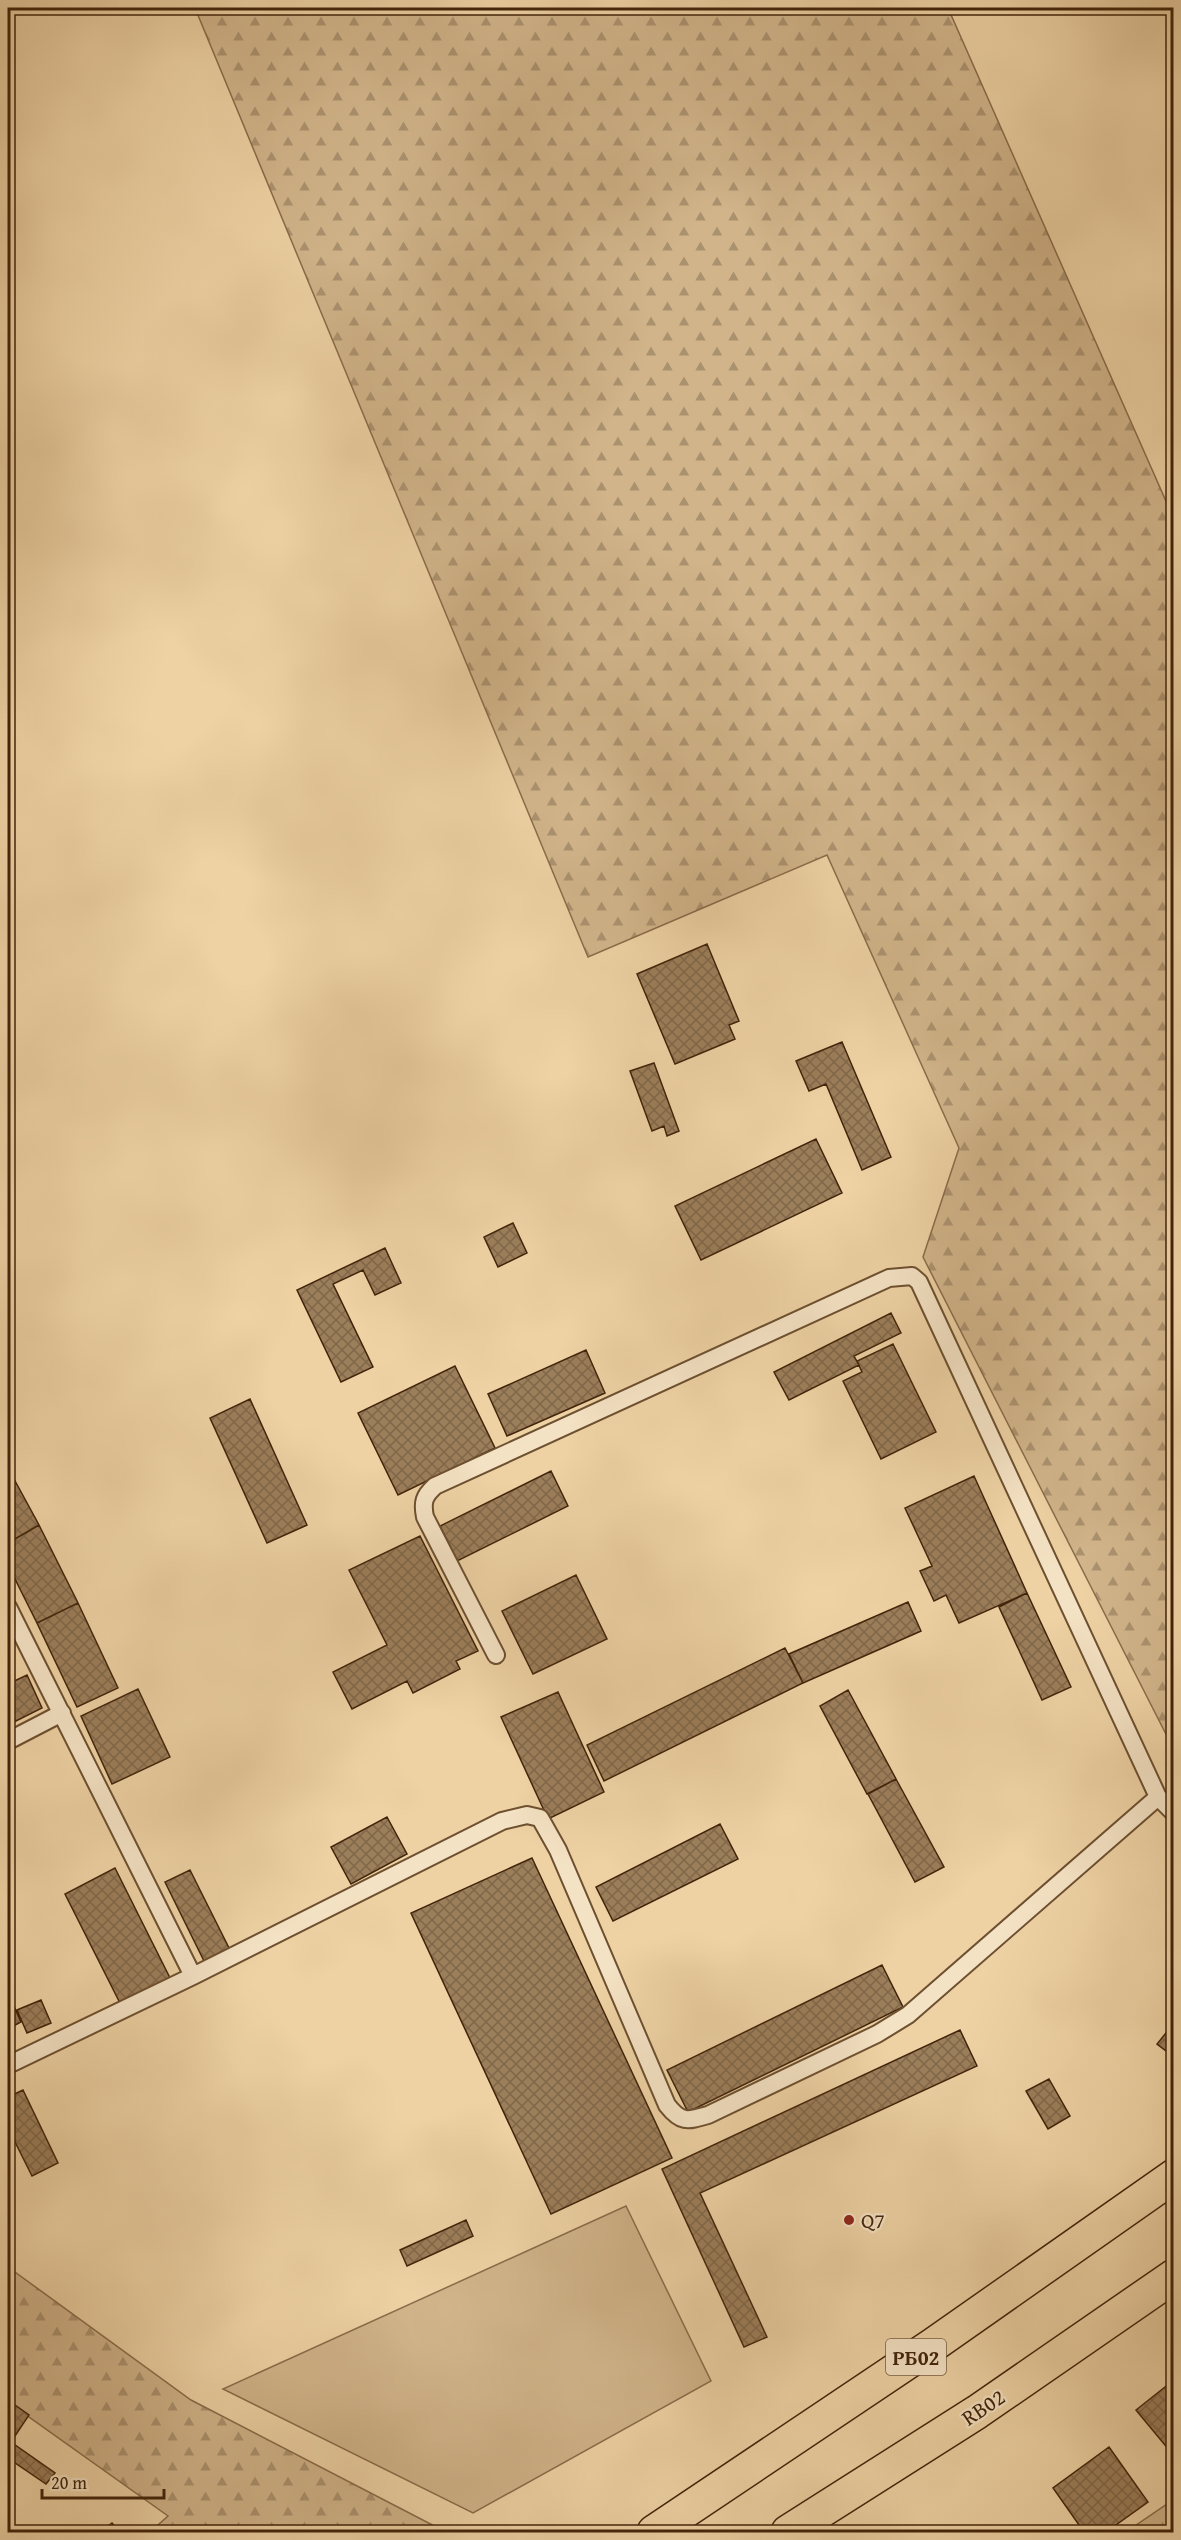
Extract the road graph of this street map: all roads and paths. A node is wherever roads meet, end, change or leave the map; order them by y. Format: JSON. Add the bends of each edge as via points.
{"nodes":[{"id":1,"x":8,"y":1607,"type":"edge"},
{"id":2,"x":496,"y":1655,"type":"dead end"},
{"id":3,"x":62,"y":1713,"type":"junction"},
{"id":4,"x":8,"y":1741,"type":"edge"},
{"id":5,"x":1158,"y":1797,"type":"junction"},
{"id":6,"x":1173,"y":1813,"type":"edge"},
{"id":7,"x":194,"y":1976,"type":"junction"},
{"id":8,"x":8,"y":2065,"type":"edge"},
{"id":9,"x":1173,"y":2176,"type":"edge"},
{"id":10,"x":1173,"y":2276,"type":"edge"},
{"id":11,"x":654,"y":2532,"type":"edge"},
{"id":12,"x":788,"y":2532,"type":"edge"}],
"edges":[{"from":1,"to":3,"type":"lane"},
{"from":2,"to":5,"type":"lane","via":[[425,1517],[426,1494],[435,1486],[890,1278],[912,1276],[919,1282]]},
{"from":3,"to":4,"type":"lane"},
{"from":3,"to":7,"type":"lane"},
{"from":5,"to":6,"type":"lane"},
{"from":5,"to":7,"type":"lane","via":[[908,2015],[877,2034],[729,2105],[688,2120],[676,2117],[667,2105],[558,1850],[540,1818],[527,1815],[501,1821]]},
{"from":7,"to":8,"type":"lane"},
{"from":9,"to":11,"type":"highway","number":"РБ02","via":[[933,2345]]},
{"from":10,"to":12,"type":"highway","name":"RB02","via":[[977,2412]]}]}
